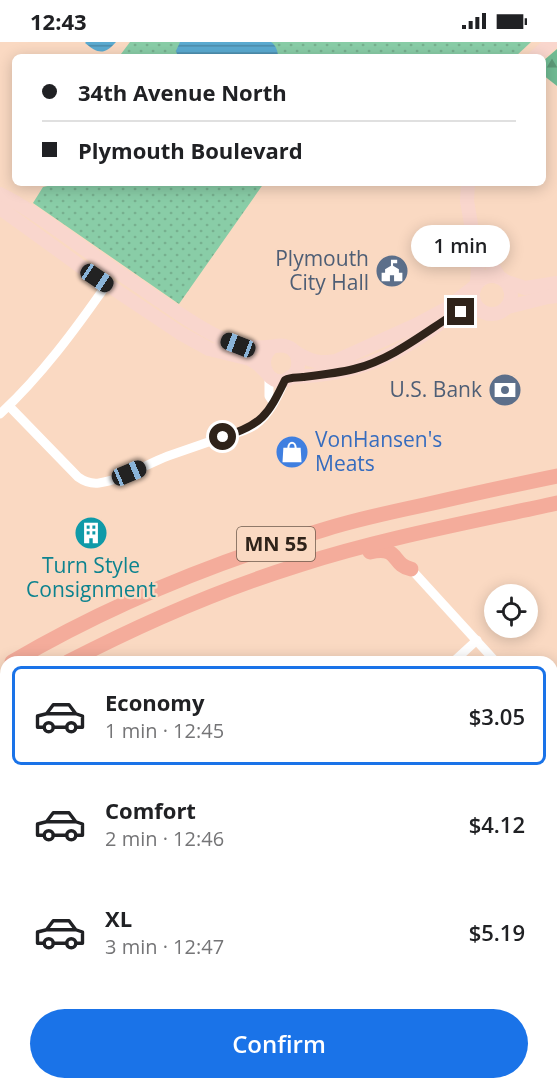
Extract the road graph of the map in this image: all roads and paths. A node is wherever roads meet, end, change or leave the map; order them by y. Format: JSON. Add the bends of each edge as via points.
{"nodes":[{"id":1,"x":552,"y":42,"type":"edge"},
{"id":2,"x":538,"y":54,"type":"edge"},
{"id":3,"x":468,"y":186,"type":"edge"},
{"id":4,"x":0,"y":194,"type":"edge"},
{"id":5,"x":0,"y":208,"type":"edge"},
{"id":6,"x":471,"y":225,"type":"junction"},
{"id":7,"x":503,"y":279,"type":"junction"},
{"id":8,"x":557,"y":283,"type":"edge"},
{"id":9,"x":107,"y":284,"type":"junction"},
{"id":10,"x":476,"y":285,"type":"junction"},
{"id":11,"x":557,"y":296,"type":"edge"},
{"id":12,"x":508,"y":307,"type":"junction"},
{"id":13,"x":480,"y":310,"type":"junction"},
{"id":14,"x":271,"y":348,"type":"junction"},
{"id":15,"x":295,"y":352,"type":"junction"},
{"id":16,"x":268,"y":374,"type":"junction"},
{"id":17,"x":288,"y":379,"type":"junction"},
{"id":18,"x":273,"y":402,"type":"junction"},
{"id":19,"x":9,"y":406,"type":"junction"},
{"id":20,"x":0,"y":414,"type":"edge"},
{"id":21,"x":557,"y":476,"type":"edge"},
{"id":22,"x":557,"y":503,"type":"edge"},
{"id":23,"x":437,"y":529,"type":"junction"},
{"id":24,"x":411,"y":569,"type":"junction"},
{"id":25,"x":275,"y":574,"type":"junction"},
{"id":26,"x":477,"y":640,"type":"junction"},
{"id":27,"x":22,"y":656,"type":"edge"},
{"id":28,"x":80,"y":656,"type":"edge"},
{"id":29,"x":460,"y":656,"type":"edge"},
{"id":30,"x":491,"y":656,"type":"edge"}],
"edges":[{"from":1,"to":2,"type":"street"},
{"from":3,"to":6,"type":"street"},
{"from":4,"to":14,"type":"street","via":[[52,225],[201,328],[238,345]]},
{"from":5,"to":9,"type":"street"},
{"from":6,"to":7,"type":"street"},
{"from":6,"to":10,"type":"street","via":[[469,237],[478,265]]},
{"from":7,"to":8,"type":"street","via":[[525,288]]},
{"from":7,"to":10,"type":"street","via":[[486,277]]},
{"from":7,"to":12,"type":"street","via":[[512,294]]},
{"from":9,"to":16,"type":"street","via":[[190,340],[209,350],[250,359]]},
{"from":9,"to":19,"type":"street","via":[[62,346]]},
{"from":10,"to":13,"type":"street","via":[[473,300]]},
{"from":10,"to":15,"type":"street","via":[[446,309],[336,361],[315,362]]},
{"from":11,"to":12,"type":"street"},
{"from":12,"to":13,"type":"street","via":[[494,315]]},
{"from":13,"to":17,"type":"street","via":[[451,316],[392,354],[366,365]]},
{"from":14,"to":15,"type":"street","via":[[284,345]]},
{"from":14,"to":16,"type":"street","via":[[263,361]]},
{"from":15,"to":17,"type":"street","via":[[297,369]]},
{"from":16,"to":17,"type":"street","via":[[274,379]]},
{"from":16,"to":18,"type":"street"},
{"from":17,"to":18,"type":"street"},
{"from":18,"to":19,"type":"street","via":[[261,419],[244,431],[97,484],[78,477]]},
{"from":19,"to":20,"type":"street"},
{"from":21,"to":27,"type":"main road","number":"MN 55","via":[[339,525],[255,552],[109,611]]},
{"from":22,"to":23,"type":"main road","number":"MN 55"},
{"from":23,"to":24,"type":"main road","via":[[407,548],[406,559]]},
{"from":23,"to":25,"type":"main road","number":"MN 55"},
{"from":24,"to":25,"type":"main road","via":[[381,549]]},
{"from":24,"to":26,"type":"street"},
{"from":25,"to":28,"type":"main road","number":"MN 55","via":[[180,608]]},
{"from":26,"to":29,"type":"street"},
{"from":26,"to":30,"type":"street"}]}
